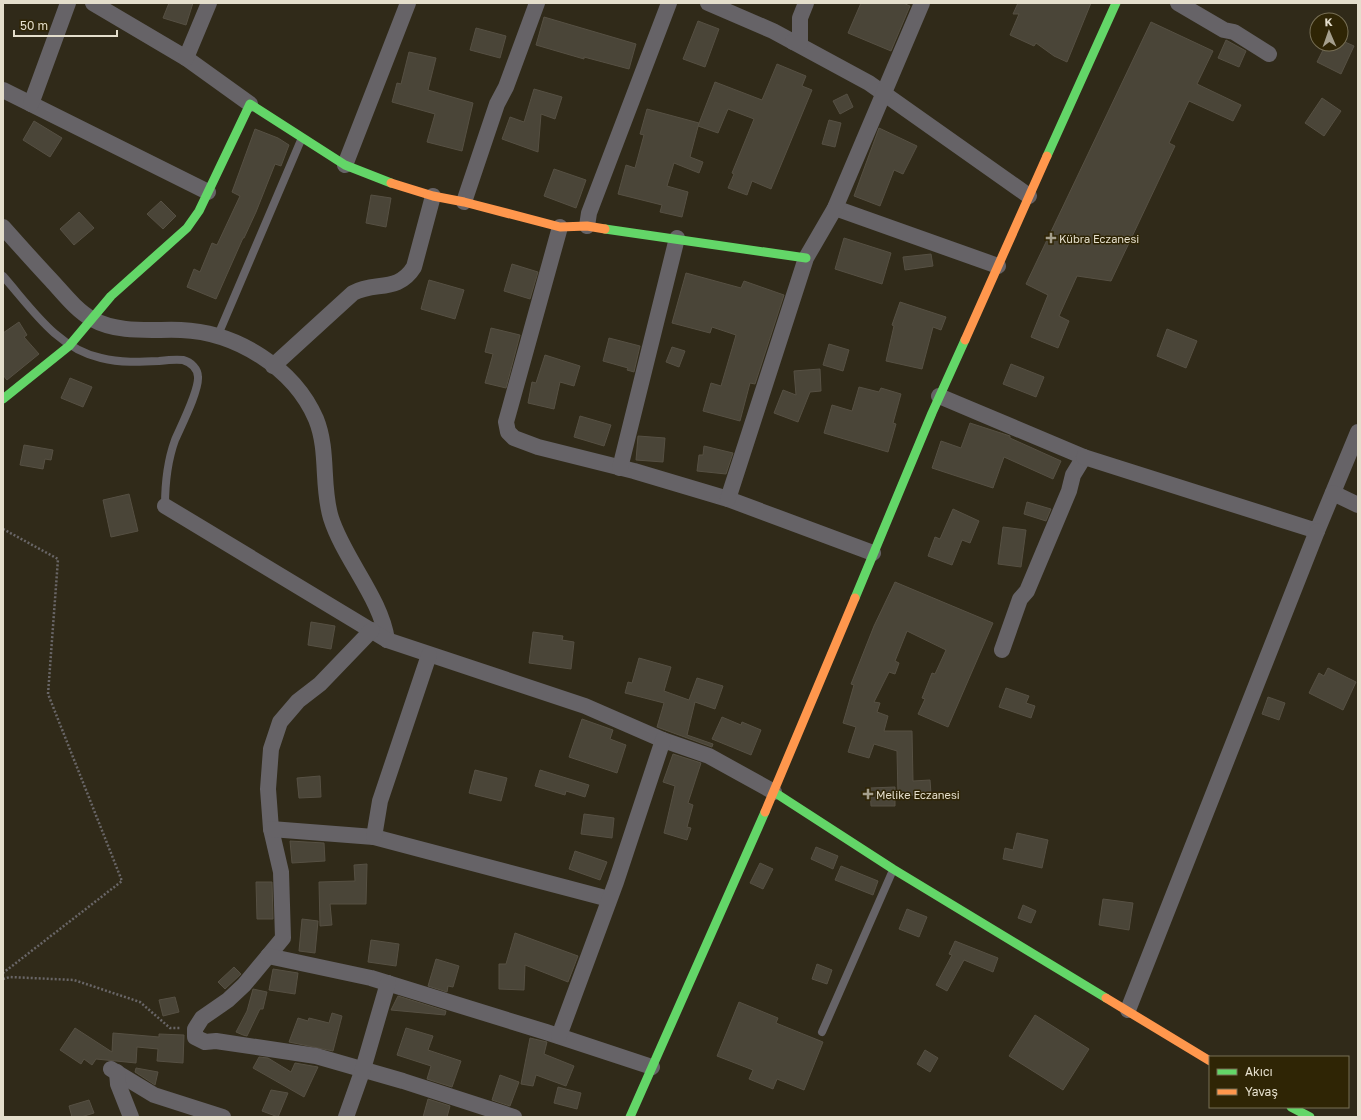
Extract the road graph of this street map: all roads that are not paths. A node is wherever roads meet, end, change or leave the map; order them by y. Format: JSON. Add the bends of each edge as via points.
{"nodes":[{"id":1,"x":68,"y":3,"type":"edge"},
{"id":2,"x":93,"y":3,"type":"edge"},
{"id":3,"x":208,"y":3,"type":"edge"},
{"id":4,"x":408,"y":3,"type":"edge"},
{"id":5,"x":537,"y":3,"type":"edge"},
{"id":6,"x":669,"y":3,"type":"edge"},
{"id":7,"x":708,"y":3,"type":"edge"},
{"id":8,"x":806,"y":3,"type":"edge"},
{"id":9,"x":922,"y":3,"type":"edge"},
{"id":10,"x":1116,"y":3,"type":"edge"},
{"id":11,"x":1178,"y":3,"type":"edge"},
{"id":12,"x":792,"y":42,"type":"junction"},
{"id":13,"x":1269,"y":54,"type":"dead end"},
{"id":14,"x":186,"y":58,"type":"junction"},
{"id":15,"x":3,"y":90,"type":"edge"},
{"id":16,"x":882,"y":93,"type":"junction"},
{"id":17,"x":31,"y":104,"type":"junction"},
{"id":18,"x":250,"y":104,"type":"junction"},
{"id":19,"x":302,"y":139,"type":"junction"},
{"id":20,"x":345,"y":165,"type":"junction"},
{"id":21,"x":208,"y":192,"type":"junction"},
{"id":22,"x":433,"y":196,"type":"junction"},
{"id":23,"x":1029,"y":196,"type":"junction"},
{"id":24,"x":464,"y":202,"type":"junction"},
{"id":25,"x":835,"y":208,"type":"junction"},
{"id":26,"x":587,"y":226,"type":"junction"},
{"id":27,"x":3,"y":227,"type":"edge"},
{"id":28,"x":560,"y":227,"type":"junction"},
{"id":29,"x":677,"y":238,"type":"junction"},
{"id":30,"x":806,"y":258,"type":"junction"},
{"id":31,"x":998,"y":266,"type":"junction"},
{"id":32,"x":3,"y":276,"type":"edge"},
{"id":33,"x":92,"y":319,"type":"junction"},
{"id":34,"x":218,"y":335,"type":"junction"},
{"id":35,"x":69,"y":346,"type":"junction"},
{"id":36,"x":274,"y":366,"type":"junction"},
{"id":37,"x":939,"y":396,"type":"junction"},
{"id":38,"x":3,"y":399,"type":"edge"},
{"id":39,"x":1358,"y":432,"type":"edge"},
{"id":40,"x":1084,"y":457,"type":"junction"},
{"id":41,"x":620,"y":468,"type":"junction"},
{"id":42,"x":1333,"y":493,"type":"junction"},
{"id":43,"x":728,"y":500,"type":"junction"},
{"id":44,"x":1358,"y":505,"type":"edge"},
{"id":45,"x":165,"y":506,"type":"joint"},
{"id":46,"x":1317,"y":531,"type":"junction"},
{"id":47,"x":873,"y":553,"type":"junction"},
{"id":48,"x":372,"y":630,"type":"junction"},
{"id":49,"x":387,"y":640,"type":"junction"},
{"id":50,"x":1002,"y":650,"type":"dead end"},
{"id":51,"x":429,"y":655,"type":"junction"},
{"id":52,"x":663,"y":740,"type":"junction"},
{"id":53,"x":774,"y":792,"type":"junction"},
{"id":54,"x":271,"y":829,"type":"junction"},
{"id":55,"x":374,"y":837,"type":"junction"},
{"id":56,"x":893,"y":869,"type":"junction"},
{"id":57,"x":609,"y":899,"type":"junction"},
{"id":58,"x":268,"y":956,"type":"junction"},
{"id":59,"x":388,"y":983,"type":"junction"},
{"id":60,"x":1128,"y":1010,"type":"junction"},
{"id":61,"x":822,"y":1032,"type":"dead end"},
{"id":62,"x":559,"y":1036,"type":"junction"},
{"id":63,"x":1209,"y":1059,"type":"edge"},
{"id":64,"x":652,"y":1067,"type":"junction"},
{"id":65,"x":364,"y":1069,"type":"junction"},
{"id":66,"x":1293,"y":1108,"type":"edge"},
{"id":67,"x":131,"y":1117,"type":"edge"},
{"id":68,"x":224,"y":1117,"type":"edge"},
{"id":69,"x":346,"y":1117,"type":"edge"},
{"id":70,"x":514,"y":1117,"type":"edge"},
{"id":71,"x":630,"y":1117,"type":"edge"},
{"id":72,"x":1310,"y":1117,"type":"edge"}],
"edges":[{"from":1,"to":17,"type":"street"},
{"from":2,"to":14,"type":"street"},
{"from":3,"to":14,"type":"street"},
{"from":4,"to":20,"type":"street"},
{"from":5,"to":24,"type":"street","via":[[506,87],[496,104]]},
{"from":6,"to":26,"type":"street"},
{"from":7,"to":12,"type":"street"},
{"from":8,"to":12,"type":"street","via":[[800,18],[800,43]]},
{"from":9,"to":16,"type":"street"},
{"from":10,"to":23,"type":"street"},
{"from":11,"to":13,"type":"street","via":[[1224,30],[1234,32]]},
{"from":12,"to":16,"type":"street"},
{"from":14,"to":18,"type":"street"},
{"from":15,"to":17,"type":"street"},
{"from":16,"to":23,"type":"street"},
{"from":16,"to":25,"type":"street"},
{"from":17,"to":21,"type":"street"},
{"from":18,"to":19,"type":"street"},
{"from":18,"to":21,"type":"street","via":[[242,116]]},
{"from":19,"to":20,"type":"street"},
{"from":19,"to":34,"type":"lane"},
{"from":20,"to":22,"type":"street","via":[[381,180]]},
{"from":21,"to":33,"type":"street","via":[[187,228],[111,296]]},
{"from":22,"to":24,"type":"street"},
{"from":22,"to":36,"type":"street","via":[[414,267],[407,277],[396,284],[364,288],[353,293]]},
{"from":23,"to":31,"type":"street"},
{"from":24,"to":28,"type":"street"},
{"from":25,"to":30,"type":"street"},
{"from":25,"to":31,"type":"street"},
{"from":26,"to":28,"type":"street"},
{"from":26,"to":29,"type":"street"},
{"from":27,"to":33,"type":"street","via":[[76,308]]},
{"from":28,"to":41,"type":"street","via":[[506,422],[508,432],[514,438],[538,447]]},
{"from":29,"to":30,"type":"street"},
{"from":29,"to":41,"type":"street"},
{"from":30,"to":43,"type":"street"},
{"from":31,"to":37,"type":"street"},
{"from":32,"to":35,"type":"lane","via":[[52,332]]},
{"from":33,"to":34,"type":"street","via":[[124,329],[183,330]]},
{"from":33,"to":35,"type":"street"},
{"from":34,"to":36,"type":"street","via":[[236,342]]},
{"from":35,"to":38,"type":"street"},
{"from":35,"to":45,"type":"lane","via":[[90,355],[118,361],[183,360],[195,368],[198,383],[175,441],[167,470]]},
{"from":36,"to":49,"type":"street","via":[[290,380],[304,398],[315,419],[322,438],[331,518],[380,612]]},
{"from":37,"to":40,"type":"street"},
{"from":37,"to":47,"type":"street"},
{"from":39,"to":42,"type":"street"},
{"from":40,"to":46,"type":"street"},
{"from":40,"to":50,"type":"street","via":[[1073,475],[1069,491],[1027,591],[1020,599]]},
{"from":41,"to":43,"type":"street"},
{"from":42,"to":44,"type":"street"},
{"from":42,"to":46,"type":"street"},
{"from":43,"to":47,"type":"street"},
{"from":45,"to":48,"type":"street"},
{"from":46,"to":60,"type":"street"},
{"from":47,"to":53,"type":"street"},
{"from":48,"to":49,"type":"street"},
{"from":48,"to":54,"type":"street","via":[[320,684],[298,701],[280,722],[271,755],[268,789]]},
{"from":49,"to":51,"type":"street"},
{"from":51,"to":52,"type":"street","via":[[585,706]]},
{"from":51,"to":55,"type":"street","via":[[380,800]]},
{"from":52,"to":53,"type":"street","via":[[709,756]]},
{"from":52,"to":57,"type":"street"},
{"from":53,"to":56,"type":"street"},
{"from":53,"to":64,"type":"street"},
{"from":54,"to":55,"type":"street"},
{"from":54,"to":58,"type":"street","via":[[281,872],[282,938]]},
{"from":55,"to":57,"type":"street"},
{"from":56,"to":60,"type":"street"},
{"from":56,"to":61,"type":"lane"},
{"from":57,"to":62,"type":"street"},
{"from":58,"to":59,"type":"street"},
{"from":58,"to":65,"type":"street","via":[[244,985],[202,1018],[195,1029],[195,1037],[205,1042],[216,1041],[316,1056]]},
{"from":59,"to":62,"type":"street"},
{"from":59,"to":65,"type":"street"},
{"from":60,"to":63,"type":"street"},
{"from":62,"to":64,"type":"street"},
{"from":64,"to":71,"type":"street"},
{"from":65,"to":69,"type":"street"},
{"from":65,"to":70,"type":"street"},
{"from":66,"to":72,"type":"street"},
{"from":67,"to":68,"type":"street","via":[[114,1070],[154,1096]]}]}
